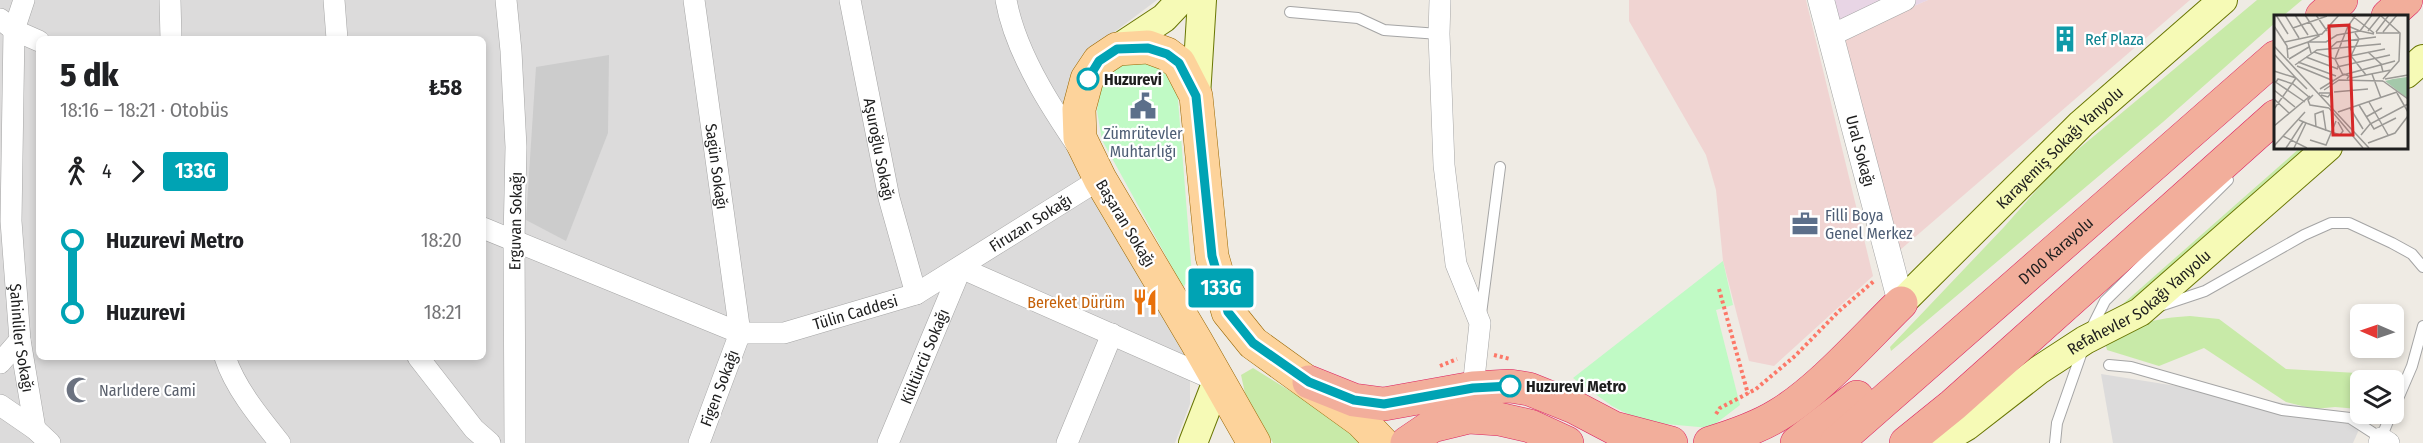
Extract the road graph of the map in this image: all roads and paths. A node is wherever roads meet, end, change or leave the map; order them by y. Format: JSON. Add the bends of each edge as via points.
{"nodes":[{"id":1,"x":24,"y":0,"type":"edge"},
{"id":2,"x":170,"y":0,"type":"edge"},
{"id":3,"x":334,"y":0,"type":"edge"},
{"id":4,"x":506,"y":0,"type":"edge"},
{"id":5,"x":694,"y":0,"type":"edge"},
{"id":6,"x":850,"y":0,"type":"edge"},
{"id":7,"x":1006,"y":0,"type":"edge"},
{"id":8,"x":1440,"y":0,"type":"edge"},
{"id":9,"x":1821,"y":0,"type":"edge"},
{"id":10,"x":1905,"y":0,"type":"edge"},
{"id":11,"x":2223,"y":0,"type":"edge"},
{"id":12,"x":2341,"y":0,"type":"edge"},
{"id":13,"x":2408,"y":0,"type":"edge"},
{"id":14,"x":1185,"y":1,"type":"edge"},
{"id":15,"x":1290,"y":12,"type":"dead end"},
{"id":16,"x":2323,"y":15,"type":"edge"},
{"id":17,"x":2389,"y":15,"type":"edge"},
{"id":18,"x":2395,"y":15,"type":"edge"},
{"id":19,"x":7,"y":24,"type":"edge"},
{"id":20,"x":1439,"y":34,"type":"junction"},
{"id":21,"x":1832,"y":35,"type":"junction"},
{"id":22,"x":171,"y":36,"type":"edge"},
{"id":23,"x":337,"y":36,"type":"edge"},
{"id":24,"x":36,"y":39,"type":"edge"},
{"id":25,"x":1117,"y":49,"type":"junction"},
{"id":26,"x":2274,"y":59,"type":"edge"},
{"id":27,"x":1196,"y":96,"type":"junction"},
{"id":28,"x":2274,"y":118,"type":"edge"},
{"id":29,"x":2327,"y":148,"type":"edge"},
{"id":30,"x":1500,"y":167,"type":"dead end"},
{"id":31,"x":2235,"y":173,"type":"dead end"},
{"id":32,"x":1100,"y":179,"type":"junction"},
{"id":33,"x":5,"y":216,"type":"edge"},
{"id":34,"x":486,"y":229,"type":"edge"},
{"id":35,"x":514,"y":240,"type":"junction"},
{"id":36,"x":1212,"y":256,"type":"junction"},
{"id":37,"x":961,"y":267,"type":"junction"},
{"id":38,"x":2423,"y":267,"type":"edge"},
{"id":39,"x":1876,"y":280,"type":"dead end"},
{"id":40,"x":1719,"y":289,"type":"dead end"},
{"id":41,"x":916,"y":294,"type":"junction"},
{"id":42,"x":1901,"y":303,"type":"junction"},
{"id":43,"x":2140,"y":312,"type":"junction"},
{"id":44,"x":1480,"y":323,"type":"junction"},
{"id":45,"x":2423,"y":326,"type":"edge"},
{"id":46,"x":740,"y":333,"type":"junction"},
{"id":47,"x":1112,"y":334,"type":"junction"},
{"id":48,"x":20,"y":340,"type":"junction"},
{"id":49,"x":2085,"y":340,"type":"junction"},
{"id":50,"x":1196,"y":341,"type":"junction"},
{"id":51,"x":1476,"y":355,"type":"junction"},
{"id":52,"x":226,"y":360,"type":"edge"},
{"id":53,"x":420,"y":360,"type":"edge"},
{"id":54,"x":1514,"y":360,"type":"dead end"},
{"id":55,"x":0,"y":363,"type":"edge"},
{"id":56,"x":2109,"y":365,"type":"dead end"},
{"id":57,"x":1434,"y":369,"type":"dead end"},
{"id":58,"x":1217,"y":381,"type":"junction"},
{"id":59,"x":1309,"y":382,"type":"junction"},
{"id":60,"x":2404,"y":385,"type":"edge"},
{"id":61,"x":1473,"y":388,"type":"junction"},
{"id":62,"x":1529,"y":388,"type":"junction"},
{"id":63,"x":1748,"y":394,"type":"junction"},
{"id":64,"x":0,"y":405,"type":"edge"},
{"id":65,"x":2388,"y":424,"type":"edge"},
{"id":66,"x":1712,"y":430,"type":"edge"},
{"id":67,"x":42,"y":436,"type":"edge"},
{"id":68,"x":2383,"y":441,"type":"edge"},
{"id":69,"x":1808,"y":442,"type":"edge"},
{"id":70,"x":280,"y":443,"type":"edge"},
{"id":71,"x":490,"y":443,"type":"edge"},
{"id":72,"x":515,"y":443,"type":"edge"},
{"id":73,"x":699,"y":443,"type":"edge"},
{"id":74,"x":888,"y":443,"type":"edge"},
{"id":75,"x":1067,"y":443,"type":"edge"},
{"id":76,"x":1193,"y":443,"type":"edge"},
{"id":77,"x":1254,"y":443,"type":"edge"},
{"id":78,"x":1382,"y":443,"type":"edge"},
{"id":79,"x":1407,"y":443,"type":"edge"},
{"id":80,"x":1567,"y":443,"type":"edge"},
{"id":81,"x":1606,"y":443,"type":"edge"},
{"id":82,"x":1671,"y":443,"type":"edge"},
{"id":83,"x":1906,"y":443,"type":"edge"},
{"id":84,"x":1938,"y":443,"type":"edge"},
{"id":85,"x":2055,"y":443,"type":"edge"}],
"edges":[{"from":1,"to":19,"type":"street","name":"Şahinliler Sokağı"},
{"from":2,"to":22,"type":"street"},
{"from":3,"to":23,"type":"street"},
{"from":4,"to":35,"type":"street","name":"Erguvan Sokağı","via":[[516,147]]},
{"from":5,"to":46,"type":"street","name":"Sagün Sokağı"},
{"from":6,"to":41,"type":"street","name":"Aşuroğlu Sokağı","via":[[889,198]]},
{"from":7,"to":32,"type":"street","name":"Başaran Sokağı","via":[[1013,30],[1052,108]]},
{"from":8,"to":20,"type":"street"},
{"from":9,"to":21,"type":"street","name":"Ural Sokağı"},
{"from":10,"to":21,"type":"street"},
{"from":11,"to":42,"type":"main road","name":"Karayemiş Sokağı Yanyolu","via":[[2081,124]]},
{"from":12,"to":16,"type":"highway"},
{"from":13,"to":17,"type":"highway"},
{"from":13,"to":18,"type":"lane"},
{"from":14,"to":25,"type":"main road"},
{"from":14,"to":27,"type":"main road"},
{"from":15,"to":20,"type":"lane","via":[[1358,18],[1384,30]]},
{"from":19,"to":24,"type":"street"},
{"from":19,"to":33,"type":"street","name":"Şahinliler Sokağı"},
{"from":20,"to":44,"type":"street","via":[[1444,165],[1456,264]]},
{"from":21,"to":42,"type":"street","name":"Ural Sokağı"},
{"from":25,"to":27,"type":"main road","via":[[1148,48],[1167,54],[1179,63]]},
{"from":25,"to":32,"type":"main road","via":[[1099,61],[1088,79],[1079,109],[1080,138]]},
{"from":26,"to":69,"type":"highway","name":"D100 Karayolu","via":[[2105,205]]},
{"from":27,"to":36,"type":"main road"},
{"from":28,"to":83,"type":"highway"},
{"from":29,"to":43,"type":"main road","name":"Refahevler Sokağı Yanyolu"},
{"from":30,"to":44,"type":"lane"},
{"from":31,"to":49,"type":"lane","via":[[2105,302]]},
{"from":32,"to":37,"type":"street","name":"Firuzan Sokağı"},
{"from":32,"to":50,"type":"main road","name":"Başaran Sokağı"},
{"from":33,"to":48,"type":"street","name":"Şahinliler Sokağı"},
{"from":34,"to":35,"type":"street","name":"Tülin Caddesi"},
{"from":35,"to":46,"type":"street","name":"Tülin Caddesi"},
{"from":35,"to":72,"type":"street","name":"Erguvan Sokağı"},
{"from":36,"to":50,"type":"main road"},
{"from":36,"to":59,"type":"main road","via":[[1228,312],[1253,343]]},
{"from":37,"to":41,"type":"street","name":"Tülin Caddesi"},
{"from":37,"to":47,"type":"street"},
{"from":37,"to":74,"type":"street","name":"Kültürcü Sokağı"},
{"from":38,"to":43,"type":"lane","via":[[2412,254],[2392,243],[2349,223],[2331,223],[2205,291]]},
{"from":39,"to":63,"type":"path"},
{"from":40,"to":63,"type":"path"},
{"from":41,"to":46,"type":"street","name":"Tülin Caddesi","via":[[784,333]]},
{"from":42,"to":66,"type":"highway","via":[[1815,386],[1779,414],[1740,434]]},
{"from":43,"to":49,"type":"main road","name":"Refahevler Sokağı Yanyolu"},
{"from":44,"to":51,"type":"street"},
{"from":45,"to":60,"type":"lane"},
{"from":46,"to":73,"type":"street","name":"Figen Sokağı"},
{"from":47,"to":58,"type":"street"},
{"from":47,"to":75,"type":"street"},
{"from":48,"to":55,"type":"street"},
{"from":48,"to":67,"type":"street","name":"Şahinliler Sokağı"},
{"from":49,"to":84,"type":"main road","name":"Refahevler Sokağı Yanyolu"},
{"from":49,"to":85,"type":"lane","via":[[2057,423]]},
{"from":50,"to":58,"type":"main road","name":"Başaran Sokağı"},
{"from":51,"to":54,"type":"path","via":[[1485,353]]},
{"from":51,"to":57,"type":"path"},
{"from":51,"to":61,"type":"street"},
{"from":52,"to":70,"type":"street"},
{"from":53,"to":71,"type":"street","via":[[474,429]]},
{"from":56,"to":68,"type":"lane","via":[[2132,367],[2282,410],[2350,418]]},
{"from":58,"to":76,"type":"main road"},
{"from":58,"to":77,"type":"main road","name":"Başaran Sokağı"},
{"from":59,"to":61,"type":"highway","via":[[1354,400],[1384,404]]},
{"from":59,"to":78,"type":"main road","via":[[1361,421]]},
{"from":61,"to":62,"type":"highway"},
{"from":62,"to":81,"type":"highway"},
{"from":62,"to":82,"type":"highway","via":[[1614,428]]},
{"from":63,"to":66,"type":"path","via":[[1720,408]]},
{"from":64,"to":67,"type":"street"},
{"from":65,"to":68,"type":"lane"},
{"from":79,"to":80,"type":"highway","via":[[1432,426],[1469,417],[1530,426]]}]}
